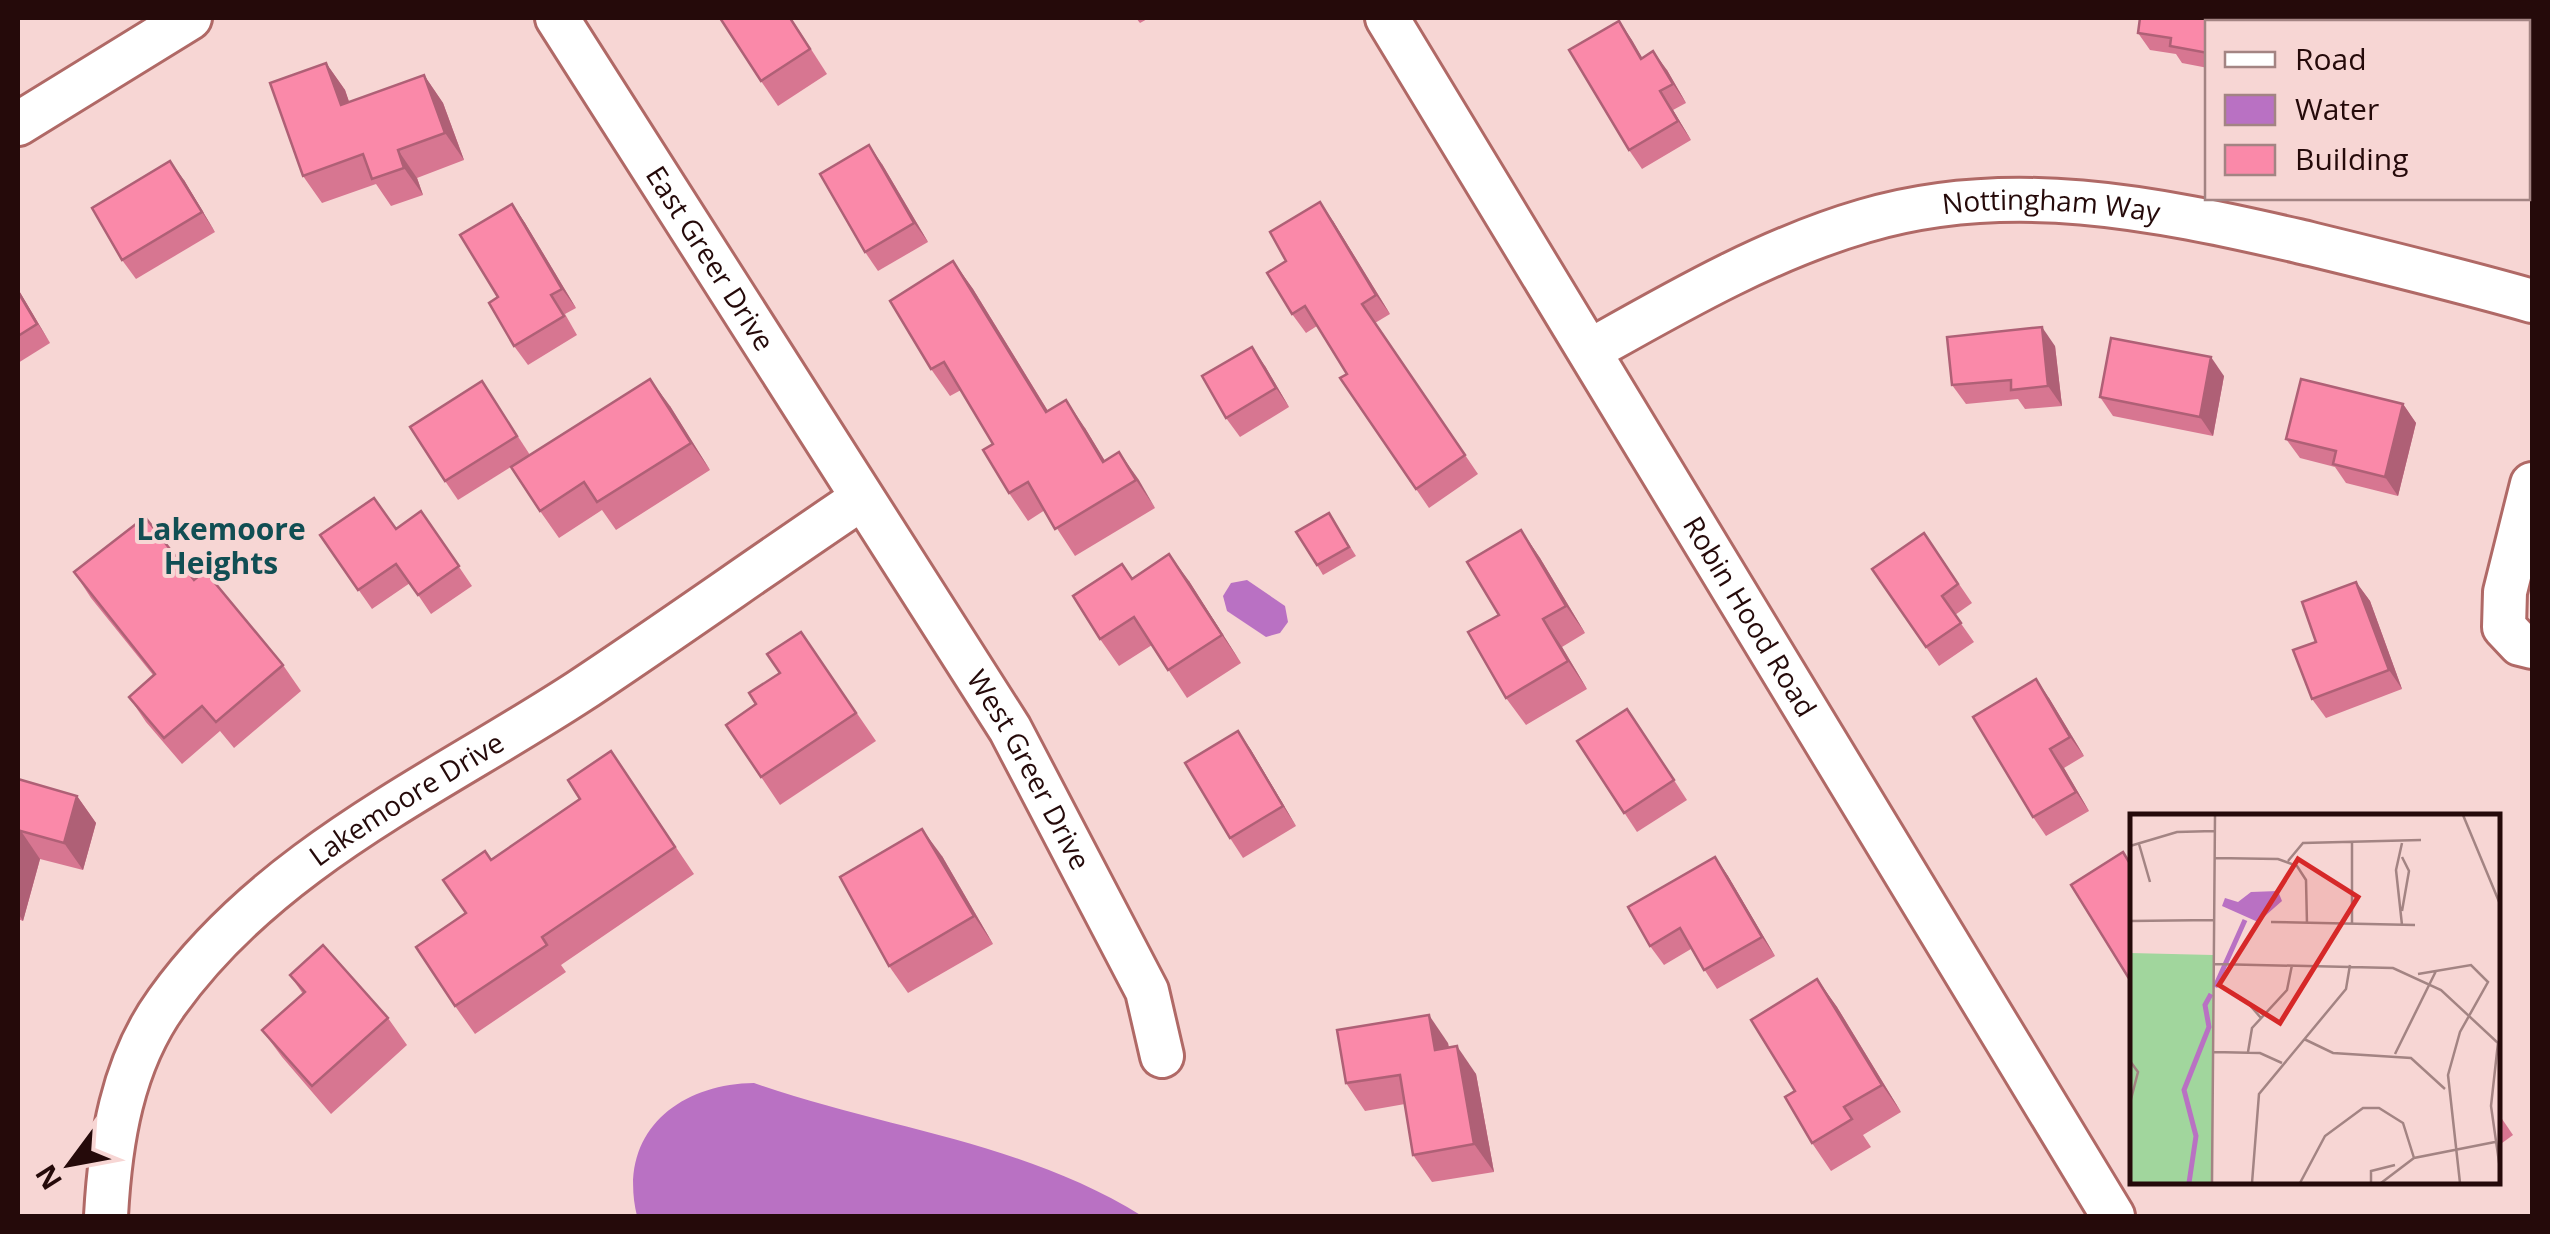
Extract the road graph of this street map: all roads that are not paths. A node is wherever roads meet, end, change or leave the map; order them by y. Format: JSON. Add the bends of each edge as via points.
{"nodes":[{"id":1,"x":190,"y":18,"type":"edge"},
{"id":2,"x":556,"y":18,"type":"edge"},
{"id":3,"x":1387,"y":18,"type":"edge"},
{"id":4,"x":18,"y":124,"type":"edge"},
{"id":5,"x":2532,"y":301,"type":"edge"},
{"id":6,"x":1591,"y":350,"type":"junction"},
{"id":7,"x":2532,"y":484,"type":"edge"},
{"id":8,"x":861,"y":498,"type":"junction"},
{"id":9,"x":2532,"y":647,"type":"edge"},
{"id":10,"x":1162,"y":1056,"type":"dead end"},
{"id":11,"x":106,"y":1216,"type":"edge"},
{"id":12,"x":2114,"y":1216,"type":"edge"}],
"edges":[{"from":1,"to":4,"type":"street"},
{"from":2,"to":8,"type":"street","name":"East Greer Drive"},
{"from":3,"to":6,"type":"street","name":"Robin Hood Road"},
{"from":5,"to":6,"type":"street","name":"Nottingham Way","via":[[2176,213],[2002,198],[1863,221],[1745,268]]},
{"from":6,"to":12,"type":"street","name":"Robin Hood Road"},
{"from":7,"to":9,"type":"street","via":[[2505,592],[2504,627]]},
{"from":8,"to":10,"type":"street","name":"West Greer Drive","via":[[1010,728],[1147,992]]},
{"from":8,"to":11,"type":"street","name":"Lakemoore Drive","via":[[580,691],[308,860],[232,926],[165,1003],[124,1086]]}]}
